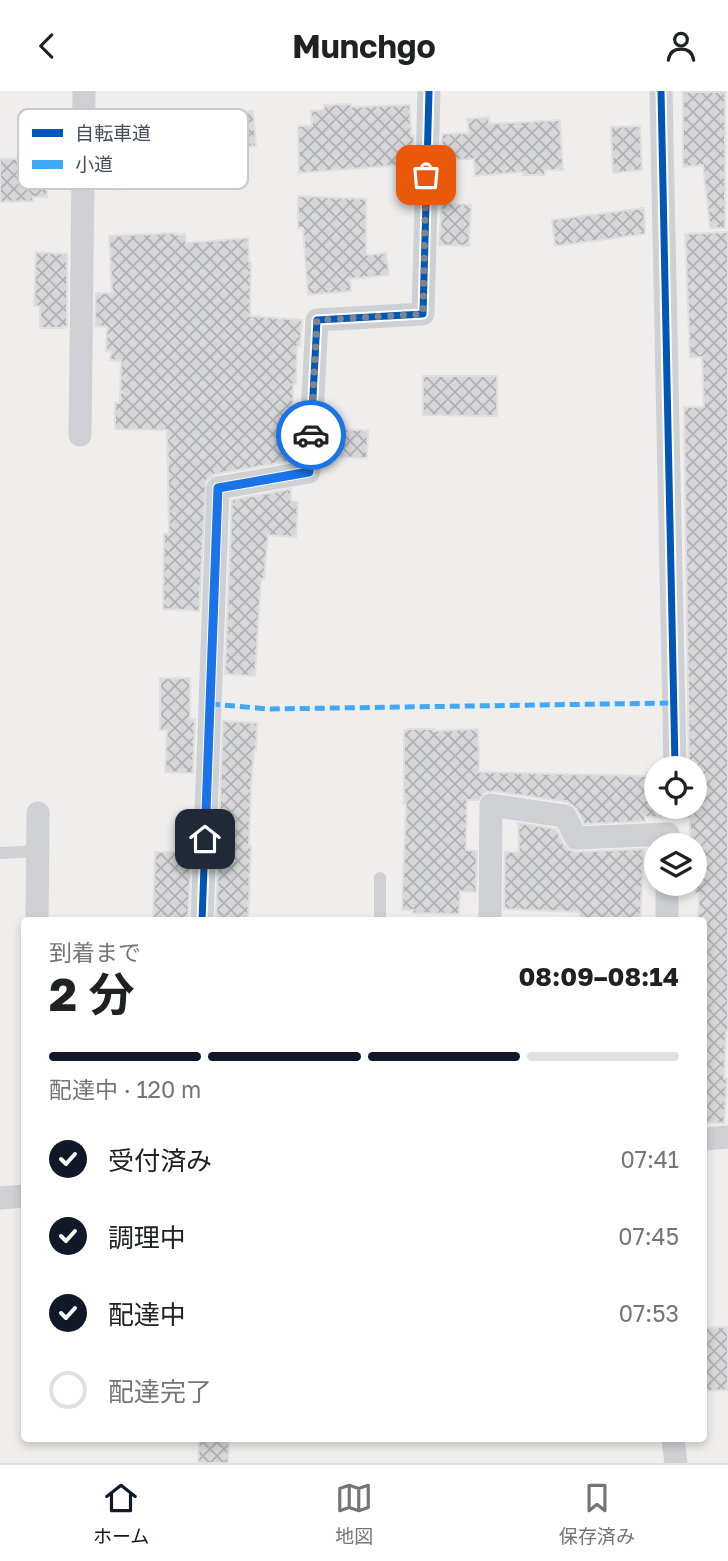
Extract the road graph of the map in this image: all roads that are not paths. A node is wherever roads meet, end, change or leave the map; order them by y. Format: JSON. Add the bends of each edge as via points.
{"nodes":[{"id":1,"x":84,"y":91,"type":"edge"},
{"id":2,"x":429,"y":91,"type":"edge"},
{"id":3,"x":661,"y":91,"type":"edge"},
{"id":4,"x":84,"y":109,"type":"edge"},
{"id":5,"x":83,"y":189,"type":"edge"},
{"id":6,"x":80,"y":435,"type":"dead end"},
{"id":7,"x":675,"y":756,"type":"edge"},
{"id":8,"x":38,"y":813,"type":"dead end"},
{"id":9,"x":644,"y":835,"type":"edge"},
{"id":10,"x":37,"y":851,"type":"junction"},
{"id":11,"x":0,"y":853,"type":"edge"},
{"id":12,"x":380,"y":878,"type":"dead end"},
{"id":13,"x":667,"y":896,"type":"edge"},
{"id":14,"x":37,"y":917,"type":"edge"},
{"id":15,"x":202,"y":917,"type":"edge"},
{"id":16,"x":380,"y":917,"type":"edge"},
{"id":17,"x":490,"y":917,"type":"edge"},
{"id":18,"x":667,"y":917,"type":"edge"},
{"id":19,"x":728,"y":1137,"type":"edge"},
{"id":20,"x":707,"y":1139,"type":"edge"},
{"id":21,"x":21,"y":1196,"type":"edge"},
{"id":22,"x":0,"y":1198,"type":"edge"},
{"id":23,"x":674,"y":1442,"type":"edge"},
{"id":24,"x":676,"y":1463,"type":"edge"}],
"edges":[{"from":1,"to":4,"type":"street"},
{"from":2,"to":15,"type":"street","via":[[423,314],[317,320],[309,472],[218,488]]},
{"from":3,"to":7,"type":"street"},
{"from":5,"to":6,"type":"street"},
{"from":8,"to":10,"type":"street"},
{"from":9,"to":17,"type":"street","via":[[576,838],[565,816],[491,805]]},
{"from":10,"to":11,"type":"lane"},
{"from":10,"to":14,"type":"street"},
{"from":12,"to":16,"type":"lane"},
{"from":13,"to":18,"type":"street"},
{"from":19,"to":20,"type":"street"},
{"from":21,"to":22,"type":"street"},
{"from":23,"to":24,"type":"street"}]}
